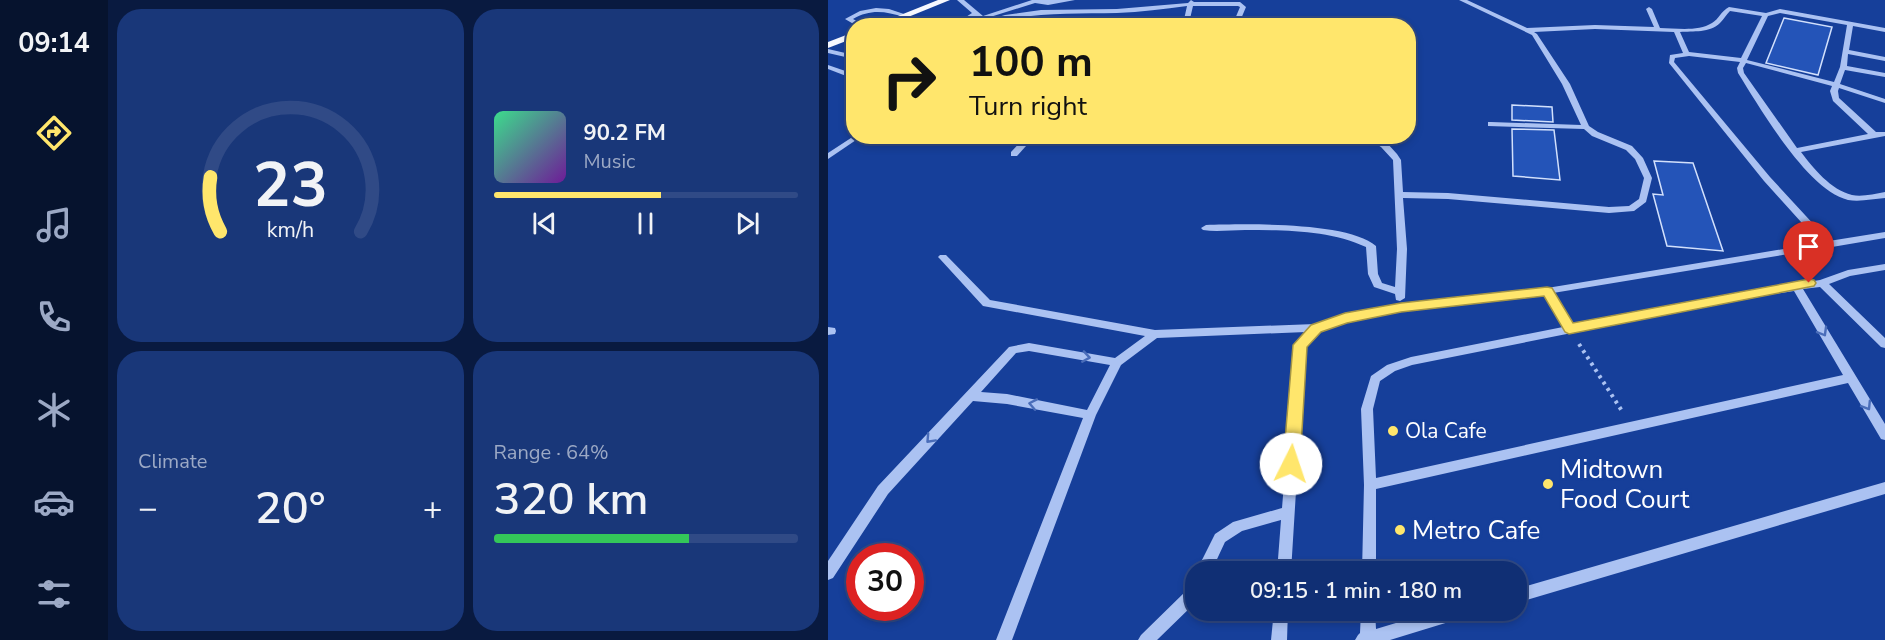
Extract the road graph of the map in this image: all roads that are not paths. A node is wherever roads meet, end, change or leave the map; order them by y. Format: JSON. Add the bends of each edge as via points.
{"nodes":[{"id":1,"x":946,"y":0,"type":"edge"},
{"id":2,"x":960,"y":0,"type":"edge"},
{"id":3,"x":1072,"y":0,"type":"edge"},
{"id":4,"x":1462,"y":0,"type":"edge"},
{"id":5,"x":1034,"y":1,"type":"edge"},
{"id":6,"x":1191,"y":2,"type":"junction"},
{"id":7,"x":1649,"y":9,"type":"dead end"},
{"id":8,"x":904,"y":15,"type":"junction"},
{"id":9,"x":979,"y":15,"type":"junction"},
{"id":10,"x":1766,"y":15,"type":"junction"},
{"id":11,"x":850,"y":18,"type":"edge"},
{"id":12,"x":897,"y":18,"type":"edge"},
{"id":13,"x":972,"y":18,"type":"edge"},
{"id":14,"x":982,"y":18,"type":"edge"},
{"id":15,"x":1003,"y":18,"type":"edge"},
{"id":16,"x":1187,"y":18,"type":"edge"},
{"id":17,"x":1238,"y":18,"type":"edge"},
{"id":18,"x":1850,"y":24,"type":"junction"},
{"id":19,"x":1527,"y":30,"type":"junction"},
{"id":20,"x":1658,"y":30,"type":"junction"},
{"id":21,"x":1676,"y":30,"type":"junction"},
{"id":22,"x":1885,"y":30,"type":"edge"},
{"id":23,"x":846,"y":38,"type":"edge"},
{"id":24,"x":828,"y":45,"type":"edge"},
{"id":25,"x":828,"y":51,"type":"edge"},
{"id":26,"x":1845,"y":51,"type":"junction"},
{"id":27,"x":1686,"y":53,"type":"junction"},
{"id":28,"x":846,"y":55,"type":"edge"},
{"id":29,"x":1885,"y":59,"type":"edge"},
{"id":30,"x":1745,"y":60,"type":"junction"},
{"id":31,"x":1843,"y":67,"type":"junction"},
{"id":32,"x":828,"y":68,"type":"edge"},
{"id":33,"x":846,"y":74,"type":"edge"},
{"id":34,"x":1885,"y":75,"type":"edge"},
{"id":35,"x":1837,"y":86,"type":"junction"},
{"id":36,"x":1885,"y":101,"type":"edge"},
{"id":37,"x":1491,"y":124,"type":"dead end"},
{"id":38,"x":1586,"y":127,"type":"junction"},
{"id":39,"x":1885,"y":134,"type":"edge"},
{"id":40,"x":1874,"y":135,"type":"junction"},
{"id":41,"x":847,"y":144,"type":"edge"},
{"id":42,"x":1023,"y":144,"type":"edge"},
{"id":43,"x":1382,"y":144,"type":"edge"},
{"id":44,"x":1796,"y":151,"type":"junction"},
{"id":45,"x":1014,"y":154,"type":"dead end"},
{"id":46,"x":828,"y":157,"type":"edge"},
{"id":47,"x":1399,"y":195,"type":"junction"},
{"id":48,"x":1885,"y":195,"type":"edge"},
{"id":49,"x":1206,"y":228,"type":"dead end"},
{"id":50,"x":1883,"y":238,"type":"edge"},
{"id":51,"x":1828,"y":246,"type":"junction"},
{"id":52,"x":943,"y":257,"type":"dead end"},
{"id":53,"x":1885,"y":267,"type":"edge"},
{"id":54,"x":1822,"y":283,"type":"junction"},
{"id":55,"x":1796,"y":286,"type":"junction"},
{"id":56,"x":1547,"y":291,"type":"junction"},
{"id":57,"x":1400,"y":292,"type":"junction"},
{"id":58,"x":1401,"y":308,"type":"junction"},
{"id":59,"x":1316,"y":328,"type":"junction"},
{"id":60,"x":1569,"y":329,"type":"junction"},
{"id":61,"x":1155,"y":334,"type":"junction"},
{"id":62,"x":1885,"y":344,"type":"edge"},
{"id":63,"x":1117,"y":362,"type":"junction"},
{"id":64,"x":1850,"y":378,"type":"junction"},
{"id":65,"x":970,"y":396,"type":"junction"},
{"id":66,"x":1090,"y":415,"type":"junction"},
{"id":67,"x":1885,"y":435,"type":"edge"},
{"id":68,"x":1370,"y":485,"type":"junction"},
{"id":69,"x":1885,"y":488,"type":"edge"},
{"id":70,"x":1288,"y":512,"type":"junction"},
{"id":71,"x":1208,"y":561,"type":"edge"},
{"id":72,"x":1285,"y":561,"type":"edge"},
{"id":73,"x":1369,"y":561,"type":"edge"},
{"id":74,"x":828,"y":573,"type":"edge"},
{"id":75,"x":1527,"y":593,"type":"edge"},
{"id":76,"x":1185,"y":602,"type":"edge"},
{"id":77,"x":1280,"y":621,"type":"edge"},
{"id":78,"x":1367,"y":621,"type":"edge"},
{"id":79,"x":1427,"y":621,"type":"edge"},
{"id":80,"x":1365,"y":639,"type":"edge"},
{"id":81,"x":1004,"y":640,"type":"edge"},
{"id":82,"x":1146,"y":640,"type":"edge"},
{"id":83,"x":1279,"y":640,"type":"edge"}],
"edges":[{"from":1,"to":8,"type":"main road"},
{"from":2,"to":9,"type":"street"},
{"from":3,"to":5,"type":"street"},
{"from":4,"to":19,"type":"street"},
{"from":5,"to":9,"type":"street"},
{"from":6,"to":15,"type":"street","via":[[1134,10]]},
{"from":6,"to":16,"type":"street"},
{"from":6,"to":17,"type":"street","via":[[1240,4],[1243,7]]},
{"from":7,"to":20,"type":"street"},
{"from":8,"to":11,"type":"street","via":[[887,8]]},
{"from":8,"to":12,"type":"main road"},
{"from":9,"to":13,"type":"street"},
{"from":9,"to":14,"type":"street"},
{"from":10,"to":18,"type":"street","via":[[1780,11]]},
{"from":10,"to":21,"type":"street","via":[[1728,9],[1717,23],[1707,28]]},
{"from":10,"to":30,"type":"street"},
{"from":18,"to":22,"type":"street"},
{"from":18,"to":26,"type":"street"},
{"from":19,"to":20,"type":"street"},
{"from":19,"to":38,"type":"street","via":[[1534,34],[1566,84]]},
{"from":20,"to":21,"type":"street"},
{"from":21,"to":27,"type":"street"},
{"from":23,"to":24,"type":"main road"},
{"from":25,"to":28,"type":"street"},
{"from":26,"to":29,"type":"street"},
{"from":26,"to":31,"type":"street"},
{"from":27,"to":30,"type":"street"},
{"from":27,"to":51,"type":"street","via":[[1672,56],[1671,62],[1790,207]]},
{"from":30,"to":35,"type":"street"},
{"from":30,"to":44,"type":"street","via":[[1741,73]]},
{"from":31,"to":34,"type":"street"},
{"from":31,"to":35,"type":"street"},
{"from":32,"to":33,"type":"street"},
{"from":35,"to":36,"type":"street"},
{"from":35,"to":40,"type":"street","via":[[1836,99]]},
{"from":37,"to":38,"type":"street"},
{"from":38,"to":47,"type":"street","via":[[1629,148],[1639,158],[1648,178],[1643,200],[1631,209]]},
{"from":39,"to":40,"type":"street"},
{"from":40,"to":44,"type":"street"},
{"from":41,"to":46,"type":"street"},
{"from":42,"to":45,"type":"street"},
{"from":43,"to":47,"type":"street","via":[[1397,160]]},
{"from":44,"to":48,"type":"street","via":[[1829,189],[1848,197]]},
{"from":47,"to":57,"type":"street"},
{"from":49,"to":57,"type":"street","via":[[1276,228],[1350,236],[1371,246],[1378,285]]},
{"from":50,"to":51,"type":"street"},
{"from":51,"to":56,"type":"street"},
{"from":52,"to":61,"type":"street","via":[[987,303]]},
{"from":53,"to":54,"type":"street","via":[[1848,273]]},
{"from":54,"to":55,"type":"street"},
{"from":54,"to":62,"type":"street"},
{"from":55,"to":60,"type":"street"},
{"from":55,"to":64,"type":"street","one_way":true},
{"from":56,"to":58,"type":"street"},
{"from":56,"to":60,"type":"street"},
{"from":57,"to":58,"type":"street"},
{"from":58,"to":59,"type":"street","via":[[1345,318]]},
{"from":59,"to":61,"type":"street"},
{"from":59,"to":70,"type":"street","via":[[1300,345]]},
{"from":60,"to":68,"type":"street","via":[[1411,361],[1391,368],[1375,380],[1367,409]]},
{"from":61,"to":63,"type":"street"},
{"from":65,"to":63,"type":"street","one_way":true,"via":[[1013,350],[1029,347]]},
{"from":63,"to":66,"type":"street"},
{"from":64,"to":67,"type":"street","one_way":true},
{"from":64,"to":68,"type":"street"},
{"from":66,"to":65,"type":"street","one_way":true},
{"from":65,"to":74,"type":"street","one_way":true,"via":[[883,490]]},
{"from":66,"to":81,"type":"street"},
{"from":68,"to":73,"type":"street"},
{"from":69,"to":75,"type":"street"},
{"from":70,"to":71,"type":"street","via":[[1238,526],[1220,538]]},
{"from":70,"to":72,"type":"street"},
{"from":76,"to":82,"type":"street"},
{"from":77,"to":83,"type":"street"},
{"from":78,"to":80,"type":"street"},
{"from":79,"to":80,"type":"street"}]}
